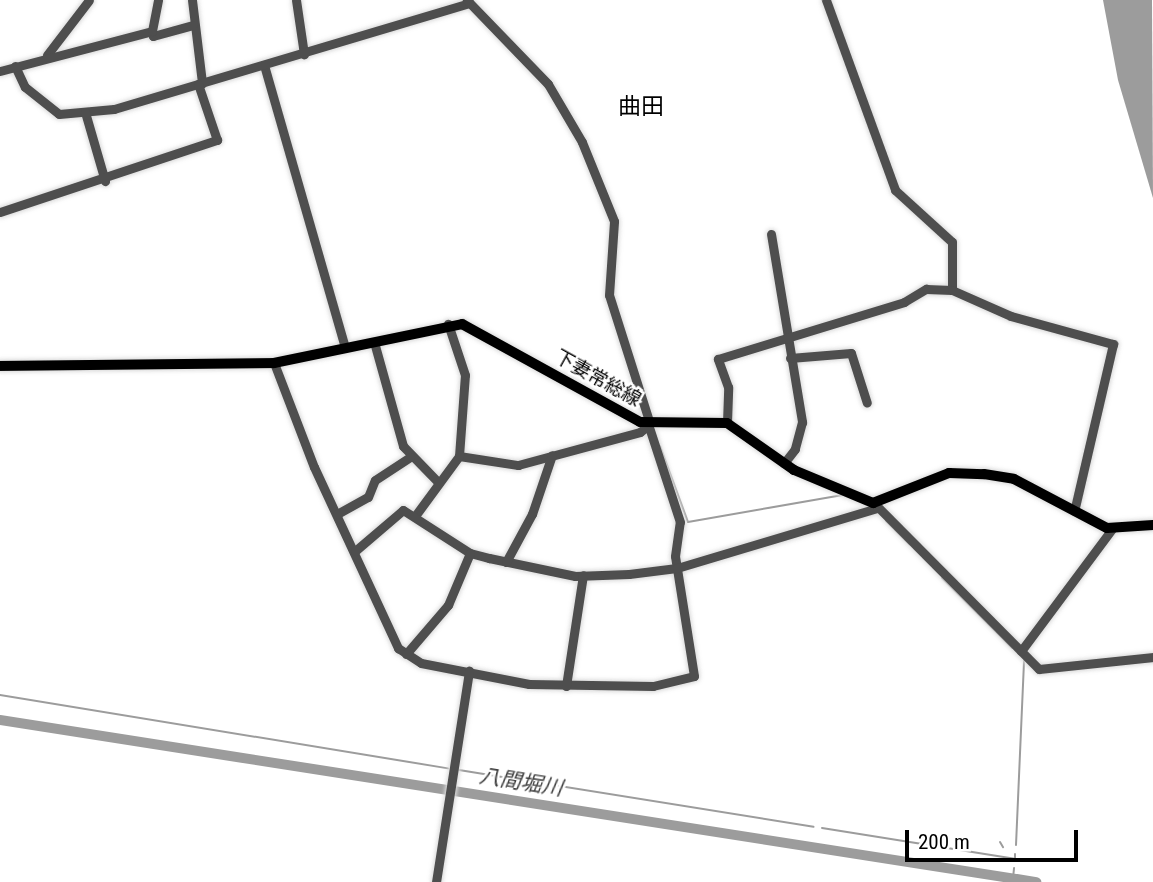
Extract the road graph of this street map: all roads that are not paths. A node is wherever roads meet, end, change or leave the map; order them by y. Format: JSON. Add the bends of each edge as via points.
{"nodes":[{"id":1,"x":89,"y":0,"type":"edge"},
{"id":2,"x":158,"y":0,"type":"edge"},
{"id":3,"x":192,"y":0,"type":"edge"},
{"id":4,"x":296,"y":0,"type":"edge"},
{"id":5,"x":825,"y":0,"type":"edge"},
{"id":6,"x":469,"y":2,"type":"edge"},
{"id":7,"x":192,"y":26,"type":"junction"},
{"id":8,"x":152,"y":31,"type":"junction"},
{"id":9,"x":304,"y":54,"type":"junction"},
{"id":10,"x":47,"y":55,"type":"junction"},
{"id":11,"x":264,"y":65,"type":"junction"},
{"id":12,"x":15,"y":66,"type":"junction"},
{"id":13,"x":0,"y":71,"type":"edge"},
{"id":14,"x":200,"y":83,"type":"junction"},
{"id":15,"x":85,"y":112,"type":"junction"},
{"id":16,"x":105,"y":181,"type":"junction"},
{"id":17,"x":0,"y":212,"type":"edge"},
{"id":18,"x":771,"y":234,"type":"dead end"},
{"id":19,"x":951,"y":290,"type":"junction"},
{"id":20,"x":448,"y":324,"type":"junction"},
{"id":21,"x":785,"y":337,"type":"junction"},
{"id":22,"x":374,"y":342,"type":"junction"},
{"id":23,"x":345,"y":348,"type":"junction"},
{"id":24,"x":790,"y":358,"type":"junction"},
{"id":25,"x":274,"y":363,"type":"junction"},
{"id":26,"x":0,"y":366,"type":"edge"},
{"id":27,"x":867,"y":403,"type":"dead end"},
{"id":28,"x":727,"y":423,"type":"junction"},
{"id":29,"x":650,"y":425,"type":"junction"},
{"id":30,"x":459,"y":456,"type":"junction"},
{"id":31,"x":552,"y":456,"type":"junction"},
{"id":32,"x":410,"y":457,"type":"junction"},
{"id":33,"x":784,"y":463,"type":"junction"},
{"id":34,"x":438,"y":482,"type":"junction"},
{"id":35,"x":876,"y":505,"type":"junction"},
{"id":36,"x":1073,"y":511,"type":"junction"},
{"id":37,"x":337,"y":514,"type":"junction"},
{"id":38,"x":415,"y":516,"type":"junction"},
{"id":39,"x":1153,"y":525,"type":"edge"},
{"id":40,"x":1112,"y":529,"type":"junction"},
{"id":41,"x":355,"y":551,"type":"junction"},
{"id":42,"x":470,"y":553,"type":"junction"},
{"id":43,"x":506,"y":562,"type":"junction"},
{"id":44,"x":677,"y":568,"type":"junction"},
{"id":45,"x":583,"y":575,"type":"junction"},
{"id":46,"x":1021,"y":651,"type":"junction"},
{"id":47,"x":406,"y":654,"type":"junction"},
{"id":48,"x":1153,"y":657,"type":"edge"},
{"id":49,"x":469,"y":671,"type":"junction"},
{"id":50,"x":566,"y":686,"type":"junction"},
{"id":51,"x":436,"y":882,"type":"edge"}],
"edges":[{"from":1,"to":10,"type":"street"},
{"from":2,"to":8,"type":"street"},
{"from":3,"to":7,"type":"street"},
{"from":4,"to":9,"type":"street"},
{"from":5,"to":19,"type":"street","via":[[895,190],[952,242]]},
{"from":6,"to":9,"type":"street"},
{"from":6,"to":29,"type":"street","via":[[548,84],[582,142],[614,221],[609,295]]},
{"from":7,"to":8,"type":"street","via":[[153,36]]},
{"from":7,"to":14,"type":"street"},
{"from":8,"to":10,"type":"street"},
{"from":9,"to":11,"type":"street"},
{"from":10,"to":12,"type":"street"},
{"from":11,"to":14,"type":"street"},
{"from":11,"to":23,"type":"street"},
{"from":12,"to":13,"type":"street"},
{"from":12,"to":15,"type":"street","via":[[25,87],[59,114]]},
{"from":14,"to":15,"type":"street","via":[[114,109]]},
{"from":14,"to":16,"type":"street","via":[[217,140]]},
{"from":15,"to":16,"type":"street"},
{"from":16,"to":17,"type":"street"},
{"from":18,"to":21,"type":"street"},
{"from":19,"to":21,"type":"street","via":[[926,289],[904,302]]},
{"from":19,"to":36,"type":"street","via":[[1011,316],[1113,344]]},
{"from":20,"to":22,"type":"main road","name":"下妻常総線"},
{"from":20,"to":29,"type":"main road","name":"下妻常総線","via":[[476,330]]},
{"from":20,"to":30,"type":"street","via":[[465,374]]},
{"from":21,"to":24,"type":"street"},
{"from":21,"to":28,"type":"street","via":[[718,359],[728,387]]},
{"from":22,"to":23,"type":"main road","name":"下妻常総線"},
{"from":22,"to":32,"type":"street","via":[[396,405],[397,429]]},
{"from":23,"to":25,"type":"main road","name":"下妻常総線"},
{"from":24,"to":27,"type":"street","via":[[851,353]]},
{"from":24,"to":33,"type":"street","via":[[802,422],[796,449]]},
{"from":25,"to":26,"type":"main road","name":"下妻常総線"},
{"from":25,"to":37,"type":"street"},
{"from":28,"to":29,"type":"main road","name":"下妻常総線"},
{"from":28,"to":33,"type":"main road"},
{"from":29,"to":31,"type":"street"},
{"from":29,"to":44,"type":"street","via":[[680,522]]},
{"from":30,"to":31,"type":"street","via":[[518,465]]},
{"from":30,"to":34,"type":"street"},
{"from":31,"to":43,"type":"street","via":[[532,514]]},
{"from":32,"to":34,"type":"street"},
{"from":32,"to":37,"type":"street","via":[[375,480],[368,497]]},
{"from":33,"to":35,"type":"main road"},
{"from":34,"to":38,"type":"street"},
{"from":35,"to":36,"type":"main road","via":[[934,477],[962,473],[1014,479]]},
{"from":35,"to":44,"type":"street"},
{"from":35,"to":46,"type":"street"},
{"from":36,"to":40,"type":"main road"},
{"from":37,"to":41,"type":"street"},
{"from":38,"to":41,"type":"street","via":[[402,510],[393,514]]},
{"from":38,"to":42,"type":"street"},
{"from":39,"to":40,"type":"main road"},
{"from":40,"to":46,"type":"street"},
{"from":41,"to":47,"type":"street","via":[[398,648]]},
{"from":42,"to":43,"type":"street"},
{"from":42,"to":47,"type":"street","via":[[448,605]]},
{"from":43,"to":45,"type":"street"},
{"from":44,"to":45,"type":"street"},
{"from":44,"to":50,"type":"street","via":[[694,676],[653,686]]},
{"from":45,"to":50,"type":"street"},
{"from":46,"to":48,"type":"street","via":[[1047,671]]},
{"from":47,"to":49,"type":"street","via":[[421,663]]},
{"from":49,"to":50,"type":"street"},
{"from":49,"to":51,"type":"street"}]}
